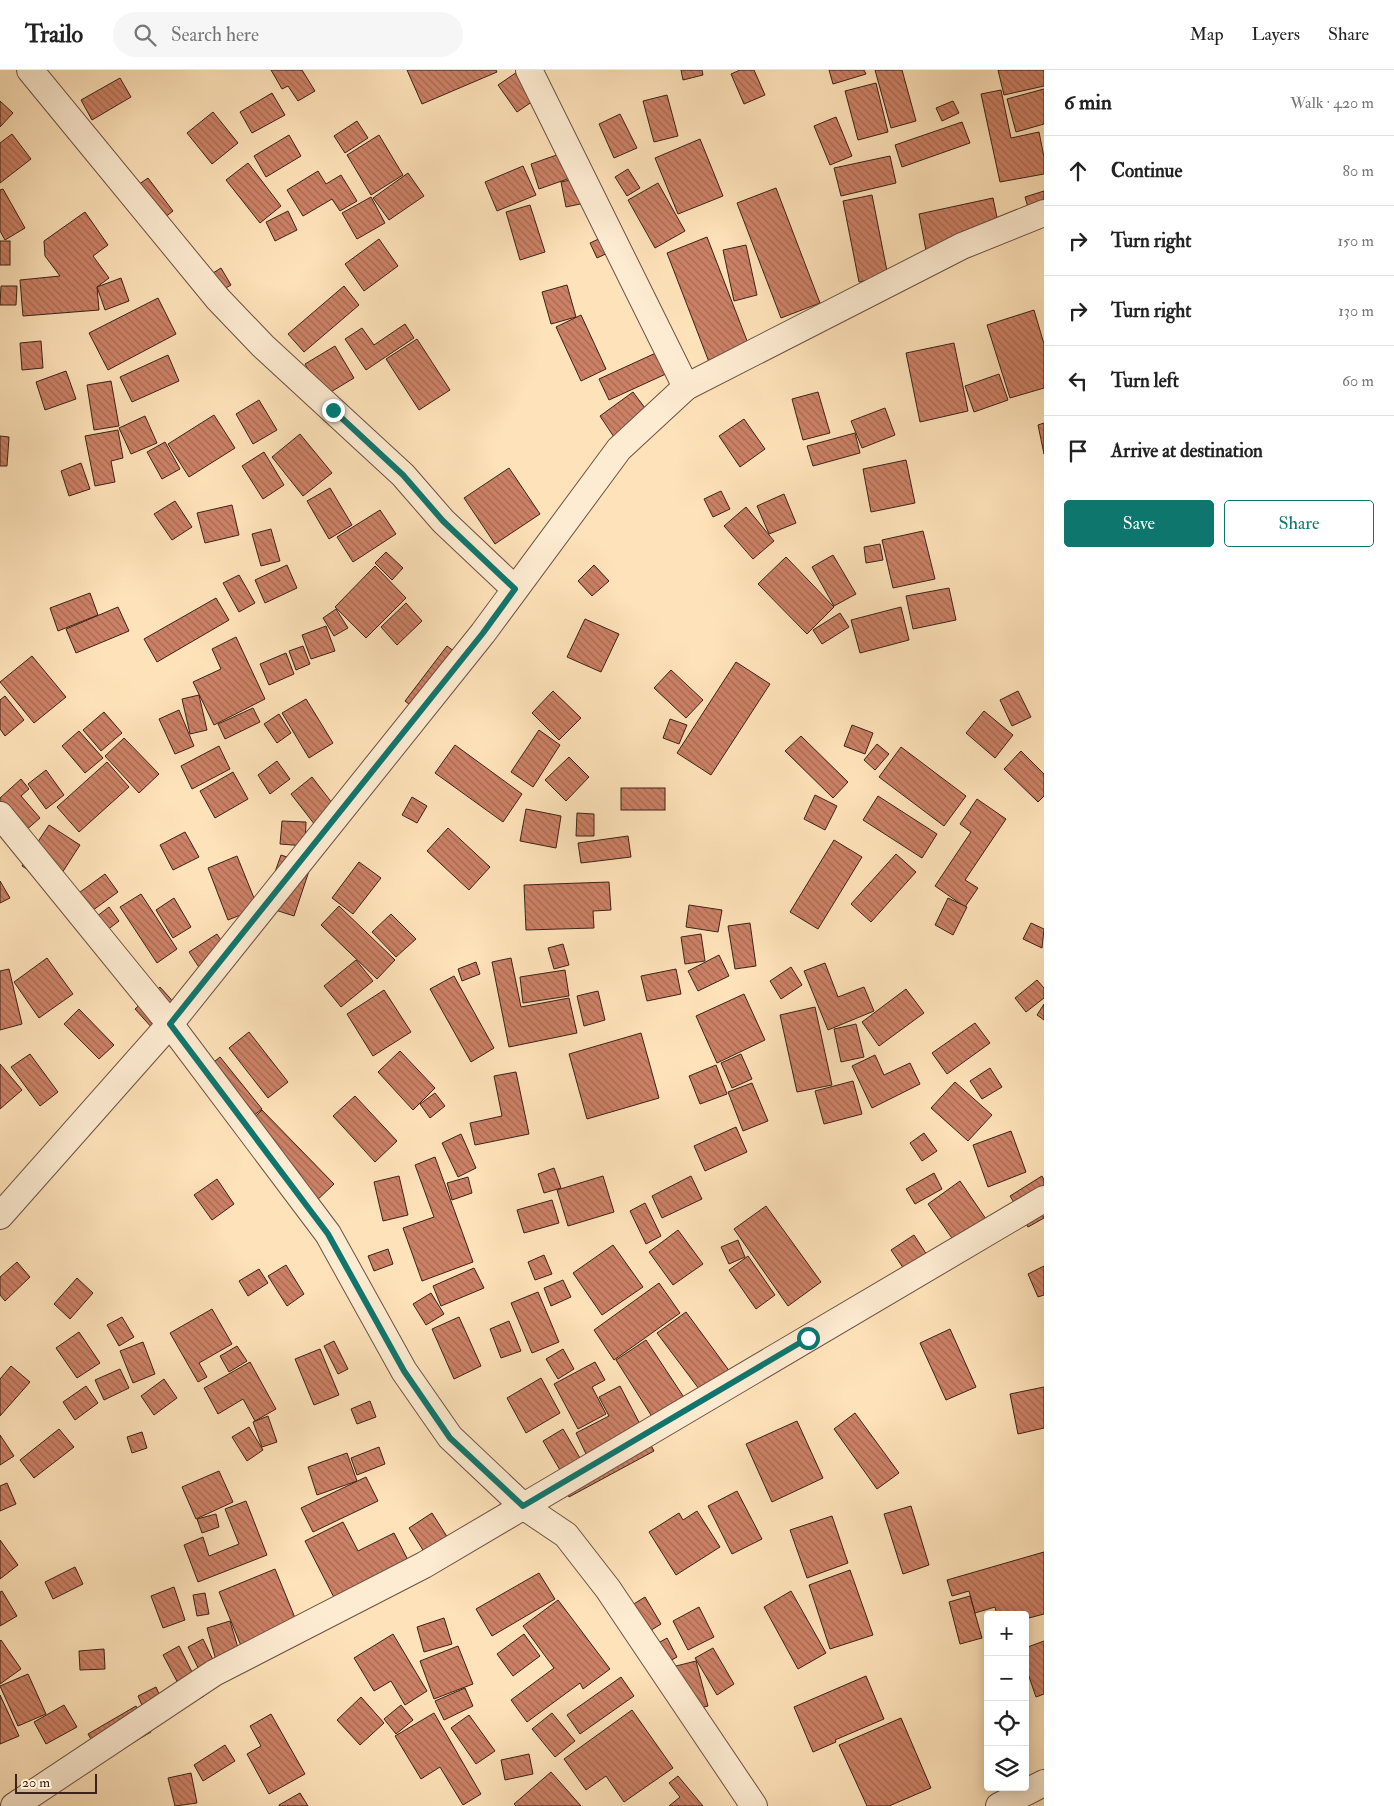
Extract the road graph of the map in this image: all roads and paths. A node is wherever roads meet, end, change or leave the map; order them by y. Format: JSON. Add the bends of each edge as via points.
{"nodes":[{"id":1,"x":30,"y":70,"type":"edge"},
{"id":2,"x":529,"y":70,"type":"edge"},
{"id":3,"x":1044,"y":213,"type":"edge"},
{"id":4,"x":686,"y":387,"type":"junction"},
{"id":5,"x":515,"y":589,"type":"junction"},
{"id":6,"x":0,"y":815,"type":"edge"},
{"id":7,"x":170,"y":1024,"type":"junction"},
{"id":8,"x":1044,"y":1198,"type":"edge"},
{"id":9,"x":0,"y":1216,"type":"edge"},
{"id":10,"x":523,"y":1506,"type":"junction"},
{"id":11,"x":1044,"y":1783,"type":"edge"},
{"id":12,"x":14,"y":1806,"type":"edge"},
{"id":13,"x":754,"y":1806,"type":"edge"},
{"id":14,"x":999,"y":1806,"type":"edge"}],
"edges":[{"from":1,"to":5,"type":"street","via":[[218,300],[403,475],[443,521]]},
{"from":2,"to":4,"type":"street"},
{"from":3,"to":4,"type":"street","via":[[962,246]]},
{"from":4,"to":5,"type":"street","via":[[619,449]]},
{"from":5,"to":7,"type":"street"},
{"from":6,"to":7,"type":"street"},
{"from":7,"to":9,"type":"street"},
{"from":7,"to":10,"type":"street","via":[[328,1234],[404,1371],[450,1438]]},
{"from":8,"to":10,"type":"street"},
{"from":10,"to":12,"type":"street","via":[[424,1565],[214,1672]]},
{"from":10,"to":13,"type":"street","via":[[572,1542],[608,1589]]},
{"from":11,"to":14,"type":"street"}]}
